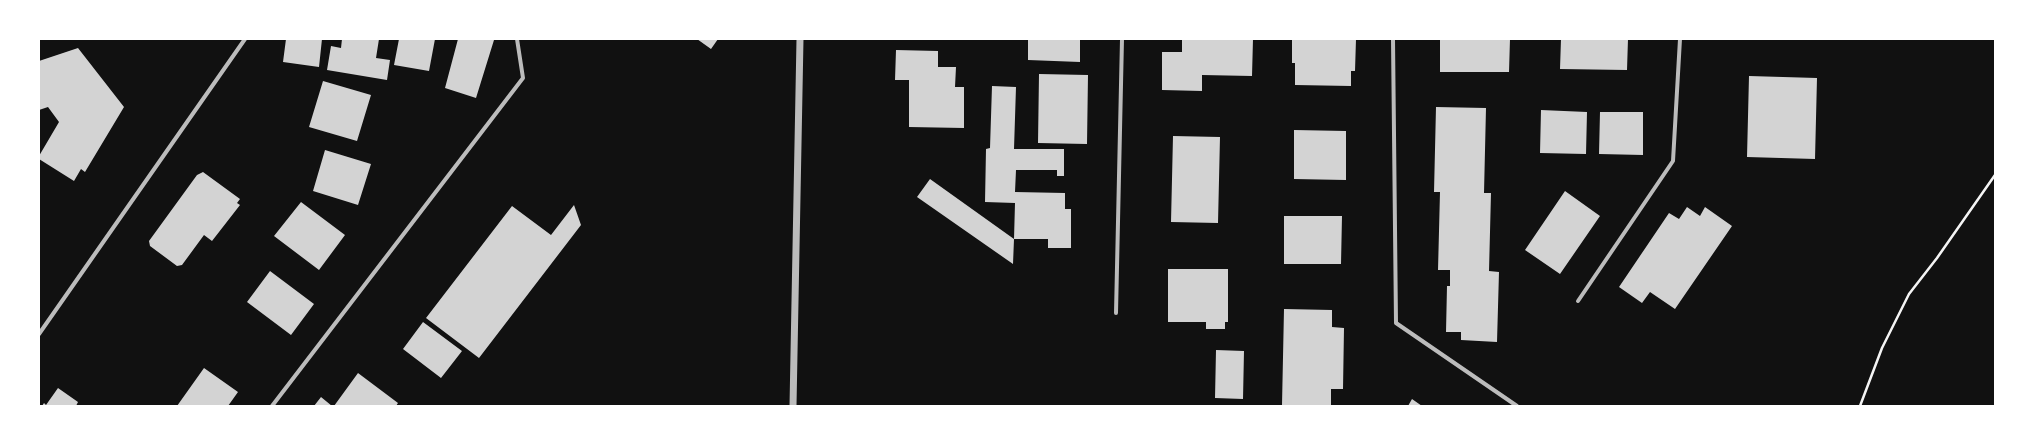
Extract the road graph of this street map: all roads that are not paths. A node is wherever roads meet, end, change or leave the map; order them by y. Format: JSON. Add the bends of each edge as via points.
{"nodes":[{"id":1,"x":245,"y":39,"type":"edge"},
{"id":2,"x":517,"y":39,"type":"edge"},
{"id":3,"x":800,"y":39,"type":"edge"},
{"id":4,"x":1122,"y":39,"type":"edge"},
{"id":5,"x":1393,"y":39,"type":"edge"},
{"id":6,"x":1680,"y":39,"type":"edge"},
{"id":7,"x":1578,"y":301,"type":"dead end"},
{"id":8,"x":1116,"y":313,"type":"dead end"},
{"id":9,"x":39,"y":334,"type":"edge"},
{"id":10,"x":272,"y":406,"type":"edge"},
{"id":11,"x":793,"y":406,"type":"edge"},
{"id":12,"x":1517,"y":406,"type":"edge"}],
"edges":[{"from":1,"to":9,"type":"street"},
{"from":2,"to":10,"type":"street","via":[[524,78]]},
{"from":3,"to":11,"type":"street"},
{"from":4,"to":8,"type":"street"},
{"from":5,"to":12,"type":"street","via":[[1396,323]]},
{"from":6,"to":7,"type":"street","via":[[1673,161]]}]}
